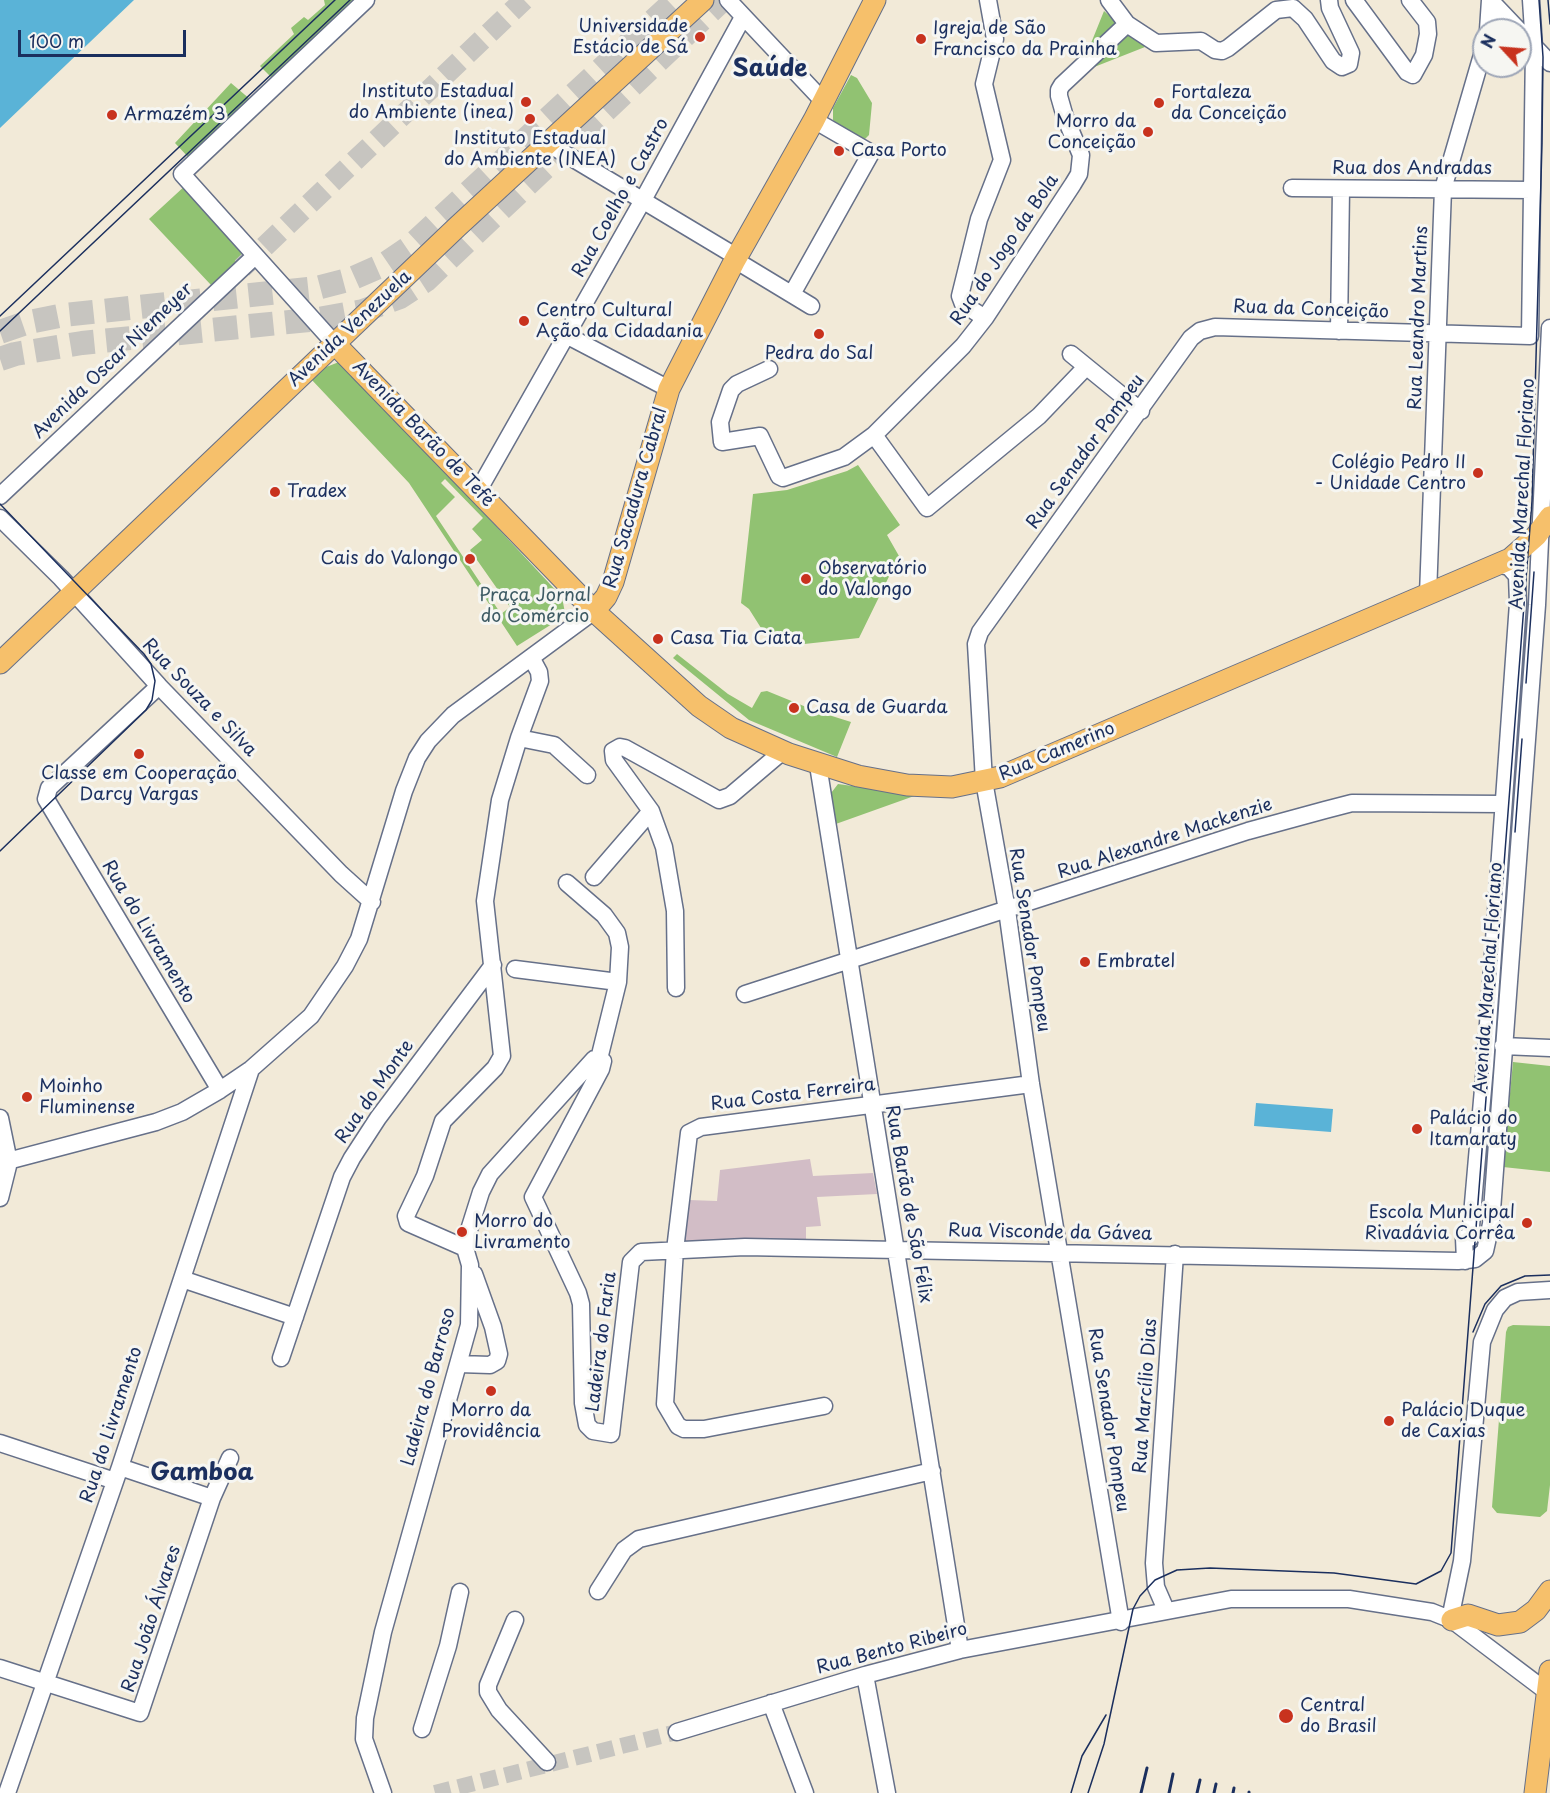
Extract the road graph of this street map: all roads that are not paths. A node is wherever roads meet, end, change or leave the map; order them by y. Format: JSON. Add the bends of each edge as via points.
{"nodes":[{"id":1,"x":366,"y":0,"type":"edge"},
{"id":2,"x":703,"y":0,"type":"edge"},
{"id":3,"x":728,"y":0,"type":"edge"},
{"id":4,"x":875,"y":0,"type":"edge"},
{"id":5,"x":988,"y":0,"type":"edge"},
{"id":6,"x":1109,"y":0,"type":"edge"},
{"id":7,"x":1329,"y":0,"type":"edge"},
{"id":8,"x":1354,"y":0,"type":"edge"},
{"id":9,"x":1410,"y":0,"type":"edge"},
{"id":10,"x":1490,"y":0,"type":"edge"},
{"id":11,"x":1532,"y":3,"type":"edge"},
{"id":12,"x":743,"y":17,"type":"junction"},
{"id":13,"x":1489,"y":18,"type":"edge"},
{"id":14,"x":1508,"y":18,"type":"edge"},
{"id":15,"x":1513,"y":18,"type":"edge"},
{"id":16,"x":1127,"y":24,"type":"junction"},
{"id":17,"x":1532,"y":44,"type":"edge"},
{"id":18,"x":1543,"y":56,"type":"edge"},
{"id":19,"x":1475,"y":78,"type":"edge"},
{"id":20,"x":819,"y":111,"type":"junction"},
{"id":21,"x":547,"y":143,"type":"junction"},
{"id":22,"x":1292,"y":188,"type":"dead end"},
{"id":23,"x":1341,"y":189,"type":"junction"},
{"id":24,"x":1443,"y":189,"type":"junction"},
{"id":25,"x":1532,"y":190,"type":"junction"},
{"id":26,"x":643,"y":200,"type":"junction"},
{"id":27,"x":255,"y":256,"type":"junction"},
{"id":28,"x":736,"y":258,"type":"junction"},
{"id":29,"x":792,"y":294,"type":"junction"},
{"id":30,"x":811,"y":306,"type":"dead end"},
{"id":31,"x":985,"y":318,"type":"junction"},
{"id":32,"x":1550,"y":328,"type":"edge"},
{"id":33,"x":1200,"y":331,"type":"joint"},
{"id":34,"x":1339,"y":331,"type":"junction"},
{"id":35,"x":1439,"y":334,"type":"junction"},
{"id":36,"x":566,"y":335,"type":"junction"},
{"id":37,"x":1550,"y":338,"type":"edge"},
{"id":38,"x":335,"y":344,"type":"junction"},
{"id":39,"x":1071,"y":354,"type":"dead end"},
{"id":40,"x":1086,"y":367,"type":"junction"},
{"id":41,"x":769,"y":369,"type":"dead end"},
{"id":42,"x":669,"y":389,"type":"junction"},
{"id":43,"x":1141,"y":411,"type":"junction"},
{"id":44,"x":874,"y":435,"type":"junction"},
{"id":45,"x":478,"y":491,"type":"junction"},
{"id":46,"x":0,"y":496,"type":"edge"},
{"id":47,"x":0,"y":518,"type":"edge"},
{"id":48,"x":1541,"y":528,"type":"edge"},
{"id":49,"x":1498,"y":564,"type":"junction"},
{"id":50,"x":74,"y":592,"type":"junction"},
{"id":51,"x":1428,"y":595,"type":"junction"},
{"id":52,"x":594,"y":611,"type":"junction"},
{"id":53,"x":532,"y":659,"type":"junction"},
{"id":54,"x":0,"y":663,"type":"edge"},
{"id":55,"x":159,"y":686,"type":"junction"},
{"id":56,"x":519,"y":738,"type":"junction"},
{"id":57,"x":783,"y":751,"type":"junction"},
{"id":58,"x":818,"y":765,"type":"junction"},
{"id":59,"x":586,"y":775,"type":"dead end"},
{"id":60,"x":984,"y":781,"type":"junction"},
{"id":61,"x":1503,"y":804,"type":"junction"},
{"id":62,"x":651,"y":812,"type":"junction"},
{"id":63,"x":594,"y":878,"type":"dead end"},
{"id":64,"x":567,"y":883,"type":"dead end"},
{"id":65,"x":372,"y":902,"type":"junction"},
{"id":66,"x":1007,"y":910,"type":"junction"},
{"id":67,"x":848,"y":960,"type":"junction"},
{"id":68,"x":493,"y":965,"type":"junction"},
{"id":69,"x":515,"y":969,"type":"dead end"},
{"id":70,"x":618,"y":982,"type":"junction"},
{"id":71,"x":676,"y":988,"type":"dead end"},
{"id":72,"x":745,"y":994,"type":"dead end"},
{"id":73,"x":1503,"y":1046,"type":"junction"},
{"id":74,"x":1550,"y":1048,"type":"edge"},
{"id":75,"x":599,"y":1059,"type":"junction"},
{"id":76,"x":251,"y":1069,"type":"junction"},
{"id":77,"x":1031,"y":1084,"type":"junction"},
{"id":78,"x":220,"y":1090,"type":"junction"},
{"id":79,"x":872,"y":1105,"type":"junction"},
{"id":80,"x":0,"y":1118,"type":"edge"},
{"id":81,"x":4,"y":1163,"type":"edge"},
{"id":82,"x":0,"y":1198,"type":"edge"},
{"id":83,"x":465,"y":1248,"type":"junction"},
{"id":84,"x":675,"y":1250,"type":"junction"},
{"id":85,"x":897,"y":1251,"type":"junction"},
{"id":86,"x":1061,"y":1252,"type":"junction"},
{"id":87,"x":1175,"y":1254,"type":"junction"},
{"id":88,"x":635,"y":1255,"type":"joint"},
{"id":89,"x":1465,"y":1260,"type":"junction"},
{"id":90,"x":470,"y":1265,"type":"junction"},
{"id":91,"x":182,"y":1279,"type":"junction"},
{"id":92,"x":1550,"y":1290,"type":"edge"},
{"id":93,"x":295,"y":1317,"type":"junction"},
{"id":94,"x":281,"y":1358,"type":"dead end"},
{"id":95,"x":459,"y":1364,"type":"junction"},
{"id":96,"x":824,"y":1406,"type":"dead end"},
{"id":97,"x":0,"y":1443,"type":"edge"},
{"id":98,"x":230,"y":1458,"type":"dead end"},
{"id":99,"x":932,"y":1471,"type":"junction"},
{"id":100,"x":117,"y":1474,"type":"junction"},
{"id":101,"x":212,"y":1498,"type":"junction"},
{"id":102,"x":598,"y":1591,"type":"dead end"},
{"id":103,"x":1550,"y":1591,"type":"edge"},
{"id":104,"x":460,"y":1592,"type":"dead end"},
{"id":105,"x":1166,"y":1610,"type":"junction"},
{"id":106,"x":1451,"y":1619,"type":"junction"},
{"id":107,"x":515,"y":1620,"type":"dead end"},
{"id":108,"x":1120,"y":1622,"type":"junction"},
{"id":109,"x":960,"y":1650,"type":"junction"},
{"id":110,"x":0,"y":1668,"type":"edge"},
{"id":111,"x":1550,"y":1671,"type":"edge"},
{"id":112,"x":865,"y":1675,"type":"junction"},
{"id":113,"x":45,"y":1683,"type":"junction"},
{"id":114,"x":1549,"y":1693,"type":"edge"},
{"id":115,"x":771,"y":1703,"type":"junction"},
{"id":116,"x":422,"y":1729,"type":"dead end"},
{"id":117,"x":677,"y":1732,"type":"tunnel mouth"},
{"id":118,"x":547,"y":1762,"type":"dead end"},
{"id":119,"x":7,"y":1793,"type":"edge"},
{"id":120,"x":383,"y":1793,"type":"edge"},
{"id":121,"x":805,"y":1793,"type":"edge"},
{"id":122,"x":887,"y":1793,"type":"edge"},
{"id":123,"x":1535,"y":1793,"type":"edge"}],
"edges":[{"from":1,"to":27,"type":"street","name":"Avenida Barão de Tefé","via":[[182,174]]},
{"from":2,"to":21,"type":"main road","name":"Avenida Venezuela"},
{"from":3,"to":12,"type":"street"},
{"from":4,"to":20,"type":"main road","name":"Rua Sacadura Cabral"},
{"from":5,"to":31,"type":"street","via":[[995,30],[984,84],[1002,160],[979,219],[960,296],[963,304]]},
{"from":6,"to":16,"type":"street"},
{"from":7,"to":16,"type":"street","via":[[1351,53],[1349,64],[1342,67],[1333,61],[1293,8],[1276,10],[1222,51],[1200,41],[1156,43]]},
{"from":8,"to":9,"type":"street","via":[[1413,75],[1424,55],[1428,34],[1427,22]]},
{"from":10,"to":13,"type":"street"},
{"from":10,"to":14,"type":"street"},
{"from":11,"to":15,"type":"street"},
{"from":11,"to":18,"type":"street"},
{"from":12,"to":20,"type":"street"},
{"from":12,"to":26,"type":"street","name":"Rua Coelho e Castro"},
{"from":16,"to":31,"type":"street","name":"Rua do Jogo da Bola","via":[[1062,85],[1059,96],[1081,155],[1079,174]]},
{"from":17,"to":18,"type":"street"},
{"from":18,"to":25,"type":"street"},
{"from":19,"to":24,"type":"street","name":"Rua Leandro Martins"},
{"from":20,"to":28,"type":"main road","name":"Rua Sacadura Cabral"},
{"from":20,"to":29,"type":"street","via":[[871,153]]},
{"from":21,"to":26,"type":"street"},
{"from":21,"to":38,"type":"main road","name":"Avenida Venezuela"},
{"from":22,"to":23,"type":"street","name":"Rua dos Andradas"},
{"from":23,"to":24,"type":"street","name":"Rua dos Andradas"},
{"from":23,"to":34,"type":"street"},
{"from":24,"to":25,"type":"street","name":"Rua dos Andradas"},
{"from":24,"to":35,"type":"street","name":"Rua Leandro Martins"},
{"from":25,"to":35,"type":"street","name":"Rua da Conceição","via":[[1530,336]]},
{"from":26,"to":28,"type":"street"},
{"from":26,"to":36,"type":"street","name":"Rua Coelho e Castro"},
{"from":27,"to":38,"type":"street","name":"Avenida Barão de Tefé"},
{"from":27,"to":46,"type":"street","name":"Avenida Oscar Niemeyer"},
{"from":28,"to":29,"type":"street"},
{"from":28,"to":42,"type":"main road","name":"Rua Sacadura Cabral"},
{"from":29,"to":30,"type":"street"},
{"from":31,"to":44,"type":"street","name":"Rua do Jogo da Bola","via":[[963,346]]},
{"from":32,"to":37,"type":"street","name":"Avenida Marechal Floriano"},
{"from":33,"to":34,"type":"street","name":"Rua da Conceição","via":[[1215,327]]},
{"from":33,"to":43,"type":"street","name":"Rua Senador Pompeu","via":[[1191,338]]},
{"from":34,"to":35,"type":"street","name":"Rua da Conceição"},
{"from":35,"to":51,"type":"street","name":"Rua Leandro Martins"},
{"from":36,"to":42,"type":"street"},
{"from":36,"to":45,"type":"street","name":"Rua Coelho e Castro"},
{"from":37,"to":48,"type":"street","name":"Avenida Marechal Floriano"},
{"from":38,"to":45,"type":"main road","name":"Avenida Barão de Tefé"},
{"from":38,"to":50,"type":"main road","name":"Avenida Venezuela"},
{"from":39,"to":40,"type":"street"},
{"from":40,"to":43,"type":"street"},
{"from":40,"to":44,"type":"street","via":[[1039,416],[927,508]]},
{"from":41,"to":44,"type":"street","name":"Rua do Jogo da Bola","via":[[730,390],[720,422],[722,442],[760,436],[779,476],[786,478],[844,457]]},
{"from":42,"to":52,"type":"main road","name":"Rua Sacadura Cabral","via":[[613,582],[603,603]]},
{"from":43,"to":60,"type":"street","name":"Rua Senador Pompeu","via":[[980,632],[975,654]]},
{"from":45,"to":52,"type":"main road","name":"Avenida Barão de Tefé"},
{"from":47,"to":50,"type":"street","name":"Rua Souza e Silva"},
{"from":48,"to":49,"type":"main road","name":"Rua Camerino","via":[[1510,559]]},
{"from":48,"to":73,"type":"street","name":"Avenida Marechal Floriano"},
{"from":49,"to":51,"type":"main road","name":"Rua Camerino"},
{"from":49,"to":61,"type":"street","name":"Avenida Marechal Floriano","via":[[1509,567],[1517,576],[1518,586]]},
{"from":50,"to":54,"type":"main road","name":"Avenida Venezuela"},
{"from":50,"to":55,"type":"street","name":"Rua Souza e Silva"},
{"from":51,"to":60,"type":"main road","name":"Rua Camerino"},
{"from":52,"to":53,"type":"street","name":"Rua Sacadura Cabral"},
{"from":52,"to":57,"type":"main road","name":"Rua Camerino","via":[[716,718],[745,736]]},
{"from":53,"to":56,"type":"street","via":[[540,681]]},
{"from":53,"to":65,"type":"street","name":"Rua Sacadura Cabral","via":[[453,715],[428,741],[404,791]]},
{"from":55,"to":65,"type":"street","name":"Rua Souza e Silva"},
{"from":55,"to":78,"type":"street","name":"Rua do Livramento","via":[[47,799]]},
{"from":56,"to":59,"type":"street","via":[[554,745]]},
{"from":56,"to":68,"type":"street","via":[[500,800],[488,872],[486,916]]},
{"from":57,"to":58,"type":"main road","name":"Rua Camerino"},
{"from":57,"to":62,"type":"street","via":[[730,796],[719,800],[620,747],[613,751],[614,760]]},
{"from":58,"to":60,"type":"main road","name":"Rua Camerino","via":[[908,785],[952,787]]},
{"from":58,"to":67,"type":"street","name":"Rua Barão de São Félix"},
{"from":60,"to":66,"type":"street","name":"Rua Senador Pompeu"},
{"from":61,"to":66,"type":"street","name":"Rua Alexandre Mackenzie","via":[[1348,804],[1248,831]]},
{"from":61,"to":89,"type":"street","name":"Avenida Marechal Floriano","via":[[1485,1066],[1470,1238],[1464,1238]]},
{"from":62,"to":63,"type":"street"},
{"from":62,"to":71,"type":"street","via":[[671,878]]},
{"from":64,"to":70,"type":"street","via":[[604,915],[617,933]]},
{"from":65,"to":76,"type":"street","name":"Rua Sacadura Cabral","via":[[359,939],[318,1007]]},
{"from":66,"to":67,"type":"street","name":"Rua Alexandre Mackenzie"},
{"from":66,"to":77,"type":"street","name":"Rua Senador Pompeu"},
{"from":67,"to":72,"type":"street","name":"Rua Alexandre Mackenzie"},
{"from":67,"to":79,"type":"street","name":"Rua Barão de São Félix"},
{"from":68,"to":83,"type":"street","via":[[500,1063],[443,1122],[425,1176],[406,1216],[408,1223]]},
{"from":68,"to":93,"type":"street","name":"Rua do Monte","via":[[356,1150],[342,1177]]},
{"from":69,"to":70,"type":"street"},
{"from":70,"to":75,"type":"street"},
{"from":73,"to":74,"type":"street"},
{"from":73,"to":89,"type":"street","name":"Avenida Marechal Floriano","via":[[1489,1241],[1480,1256]]},
{"from":75,"to":83,"type":"street","via":[[590,1061],[490,1174]]},
{"from":75,"to":88,"type":"street","name":"Ladeira do Faria","via":[[603,1061],[601,1069],[533,1197],[581,1304],[582,1382],[587,1425],[593,1431],[611,1434]]},
{"from":76,"to":78,"type":"street","name":"Rua Sacadura Cabral"},
{"from":76,"to":91,"type":"street","name":"Rua do Livramento"},
{"from":77,"to":79,"type":"street","name":"Rua Costa Ferreira"},
{"from":77,"to":86,"type":"street","name":"Rua Senador Pompeu"},
{"from":78,"to":81,"type":"street","name":"Rua Sacadura Cabral","via":[[156,1122]]},
{"from":79,"to":84,"type":"street","name":"Rua Costa Ferreira","via":[[693,1129],[686,1138]]},
{"from":79,"to":85,"type":"street","name":"Rua Barão de São Félix"},
{"from":80,"to":81,"type":"street"},
{"from":81,"to":82,"type":"street"},
{"from":83,"to":90,"type":"street","name":"Ladeira do Barroso"},
{"from":84,"to":85,"type":"street","name":"Rua Visconde da Gávea","via":[[745,1247]]},
{"from":84,"to":88,"type":"street","name":"Rua Visconde da Gávea"},
{"from":84,"to":96,"type":"street","name":"Rua Costa Ferreira","via":[[665,1404],[678,1426],[704,1429]]},
{"from":85,"to":86,"type":"street","name":"Rua Visconde da Gávea"},
{"from":85,"to":99,"type":"street","name":"Rua Barão de São Félix"},
{"from":86,"to":87,"type":"street","name":"Rua Visconde da Gávea"},
{"from":86,"to":108,"type":"street","name":"Rua Senador Pompeu"},
{"from":87,"to":89,"type":"street","name":"Rua Visconde da Gávea"},
{"from":87,"to":105,"type":"street","name":"Rua Marcílio Dias","via":[[1154,1563],[1156,1587]]},
{"from":90,"to":95,"type":"street","name":"Ladeira do Barroso","via":[[471,1314]]},
{"from":90,"to":95,"type":"street","via":[[483,1294],[499,1354],[490,1365]]},
{"from":91,"to":93,"type":"street"},
{"from":91,"to":100,"type":"street","name":"Rua do Livramento"},
{"from":92,"to":106,"type":"street","via":[[1511,1294],[1496,1310],[1479,1355],[1462,1561]]},
{"from":93,"to":94,"type":"street","name":"Rua do Monte"},
{"from":95,"to":120,"type":"street","name":"Ladeira do Barroso","via":[[383,1632],[365,1718],[366,1746]]},
{"from":97,"to":100,"type":"street"},
{"from":98,"to":101,"type":"street","name":"Rua João Álvares"},
{"from":99,"to":102,"type":"street","via":[[639,1539],[624,1550]]},
{"from":99,"to":109,"type":"street","name":"Rua Barão de São Félix"},
{"from":100,"to":101,"type":"street"},
{"from":100,"to":113,"type":"street","name":"Rua do Livramento"},
{"from":101,"to":113,"type":"street","name":"Rua João Álvares","via":[[144,1709],[136,1713]]},
{"from":103,"to":106,"type":"main road","via":[[1536,1610],[1520,1622],[1498,1625],[1468,1615]]},
{"from":104,"to":116,"type":"street"},
{"from":105,"to":106,"type":"street","name":"Rua Bento Ribeiro","via":[[1231,1599],[1348,1599],[1420,1609]]},
{"from":105,"to":108,"type":"street","name":"Rua Bento Ribeiro"},
{"from":106,"to":114,"type":"street"},
{"from":107,"to":118,"type":"street","via":[[488,1692],[499,1710]]},
{"from":108,"to":109,"type":"street","name":"Rua Bento Ribeiro"},
{"from":109,"to":112,"type":"street","name":"Rua Bento Ribeiro"},
{"from":110,"to":113,"type":"street","name":"Rua João Álvares"},
{"from":111,"to":114,"type":"main road"},
{"from":112,"to":115,"type":"street","name":"Rua Bento Ribeiro"},
{"from":112,"to":122,"type":"street"},
{"from":113,"to":119,"type":"street","name":"Rua do Livramento"},
{"from":114,"to":123,"type":"main road"},
{"from":115,"to":117,"type":"street","name":"Rua Bento Ribeiro"},
{"from":115,"to":121,"type":"street"}]}
